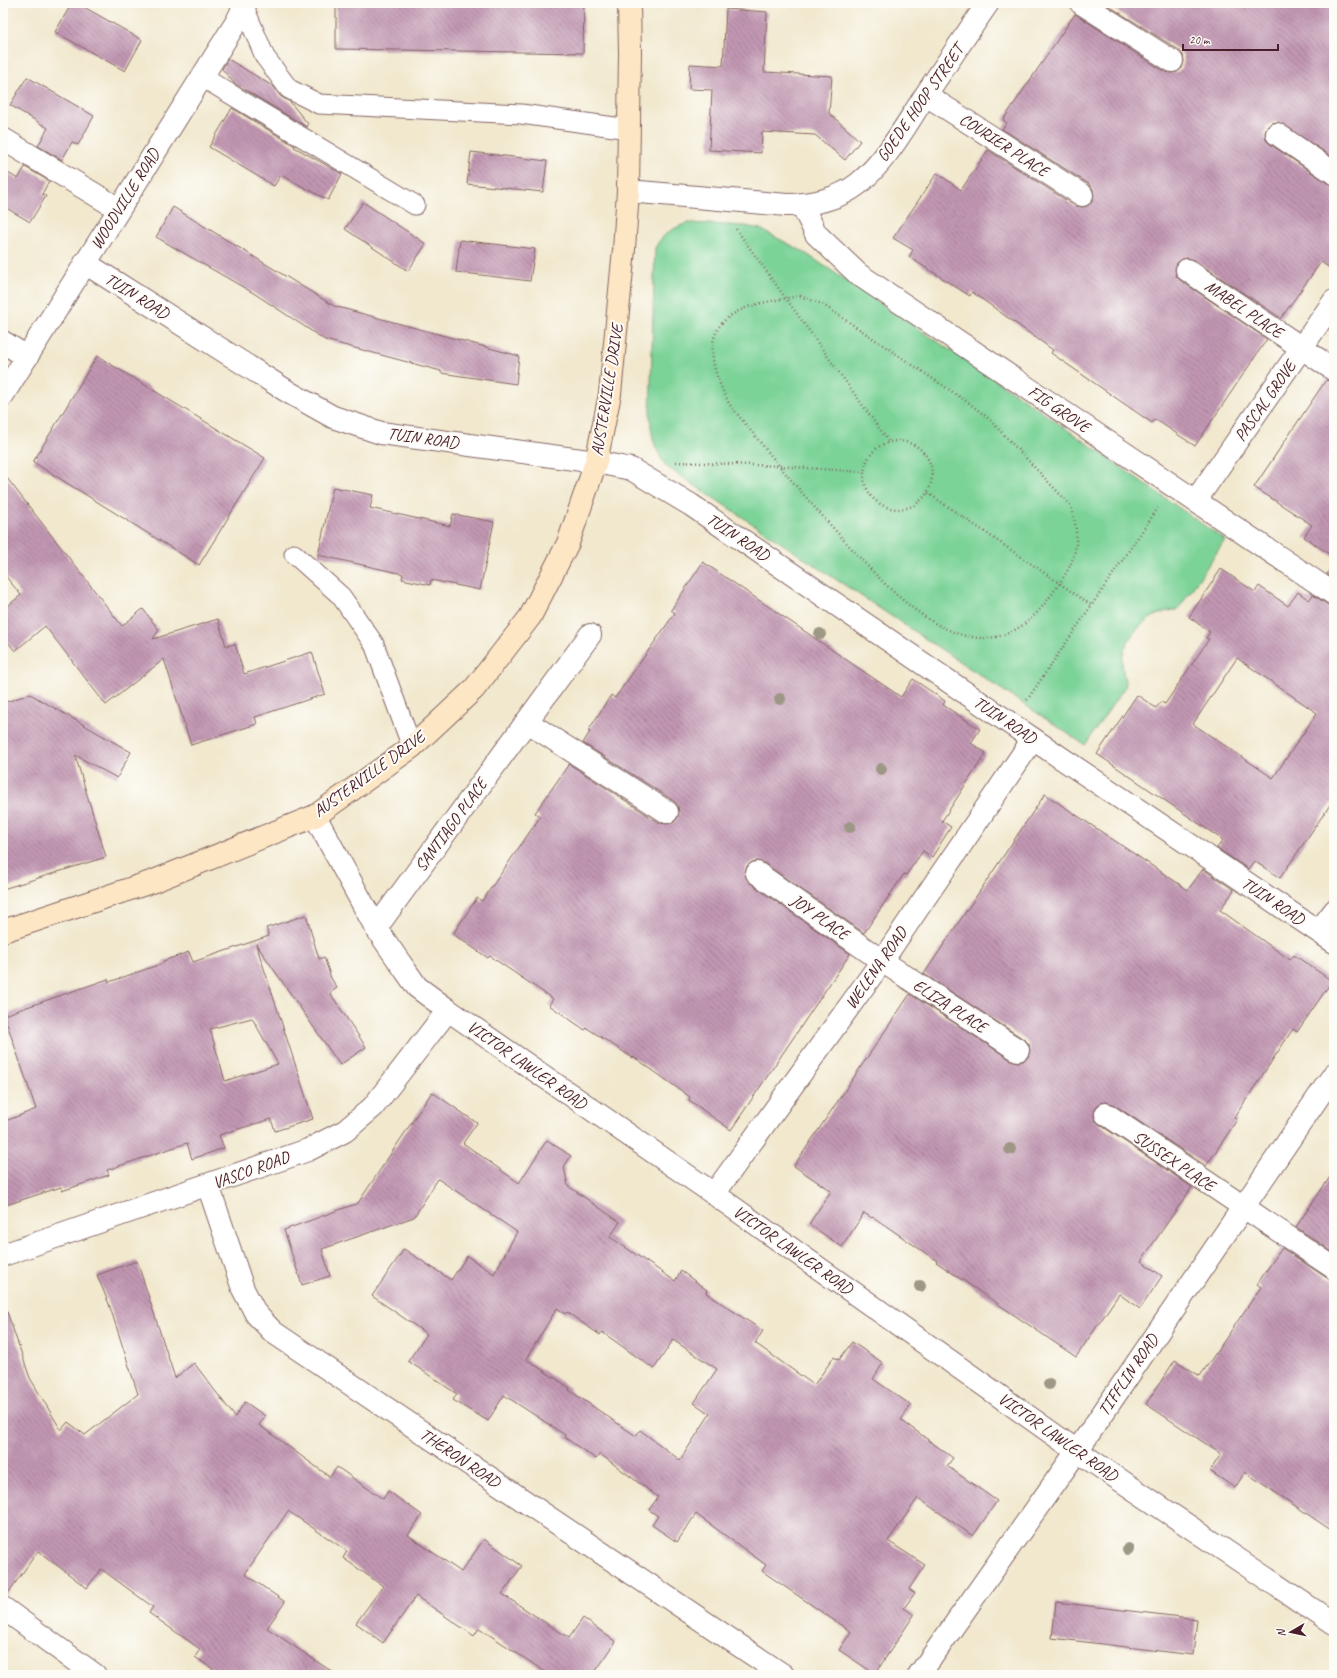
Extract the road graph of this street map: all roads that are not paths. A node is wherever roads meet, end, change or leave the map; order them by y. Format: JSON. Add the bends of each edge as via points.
{"nodes":[{"id":1,"x":629,"y":3,"type":"edge"},
{"id":2,"x":988,"y":3,"type":"edge"},
{"id":3,"x":1080,"y":3,"type":"edge"},
{"id":4,"x":245,"y":5,"type":"edge"},
{"id":5,"x":1172,"y":61,"type":"dead end"},
{"id":6,"x":202,"y":77,"type":"junction"},
{"id":7,"x":926,"y":95,"type":"junction"},
{"id":8,"x":629,"y":130,"type":"junction"},
{"id":9,"x":1277,"y":134,"type":"dead end"},
{"id":10,"x":3,"y":139,"type":"edge"},
{"id":11,"x":1334,"y":173,"type":"edge"},
{"id":12,"x":628,"y":191,"type":"junction"},
{"id":13,"x":1082,"y":195,"type":"dead end"},
{"id":14,"x":415,"y":205,"type":"dead end"},
{"id":15,"x":802,"y":205,"type":"junction"},
{"id":16,"x":119,"y":209,"type":"junction"},
{"id":17,"x":85,"y":263,"type":"junction"},
{"id":18,"x":1187,"y":270,"type":"dead end"},
{"id":19,"x":1334,"y":302,"type":"edge"},
{"id":20,"x":3,"y":342,"type":"edge"},
{"id":21,"x":1302,"y":349,"type":"junction"},
{"id":22,"x":27,"y":357,"type":"junction"},
{"id":23,"x":1334,"y":370,"type":"edge"},
{"id":24,"x":3,"y":395,"type":"edge"},
{"id":25,"x":596,"y":462,"type":"junction"},
{"id":26,"x":1196,"y":500,"type":"junction"},
{"id":27,"x":294,"y":554,"type":"dead end"},
{"id":28,"x":1334,"y":594,"type":"edge"},
{"id":29,"x":590,"y":634,"type":"dead end"},
{"id":30,"x":527,"y":722,"type":"junction"},
{"id":31,"x":1033,"y":739,"type":"junction"},
{"id":32,"x":412,"y":747,"type":"junction"},
{"id":33,"x":667,"y":812,"type":"dead end"},
{"id":34,"x":315,"y":816,"type":"junction"},
{"id":35,"x":757,"y":873,"type":"dead end"},
{"id":36,"x":1334,"y":908,"type":"edge"},
{"id":37,"x":376,"y":928,"type":"junction"},
{"id":38,"x":3,"y":931,"type":"edge"},
{"id":39,"x":1326,"y":936,"type":"edge"},
{"id":40,"x":882,"y":961,"type":"junction"},
{"id":41,"x":448,"y":1010,"type":"junction"},
{"id":42,"x":1018,"y":1050,"type":"dead end"},
{"id":43,"x":1334,"y":1074,"type":"edge"},
{"id":44,"x":1106,"y":1114,"type":"dead end"},
{"id":45,"x":208,"y":1185,"type":"junction"},
{"id":46,"x":714,"y":1194,"type":"junction"},
{"id":47,"x":1242,"y":1207,"type":"junction"},
{"id":48,"x":3,"y":1255,"type":"edge"},
{"id":49,"x":1334,"y":1268,"type":"edge"},
{"id":50,"x":1077,"y":1451,"type":"junction"},
{"id":51,"x":3,"y":1608,"type":"edge"},
{"id":52,"x":1334,"y":1624,"type":"edge"},
{"id":53,"x":94,"y":1675,"type":"edge"},
{"id":54,"x":783,"y":1675,"type":"edge"},
{"id":55,"x":920,"y":1675,"type":"edge"}],
"edges":[{"from":1,"to":8,"type":"street","name":"AUSTERVILLE DRIVE"},
{"from":2,"to":7,"type":"street","name":"GOEDE HOOP STREET"},
{"from":3,"to":5,"type":"street"},
{"from":4,"to":6,"type":"street","name":"WOODVILLE ROAD"},
{"from":4,"to":8,"type":"lane","via":[[265,58],[289,89],[319,104],[521,114]]},
{"from":6,"to":14,"type":"lane"},
{"from":6,"to":16,"type":"street","name":"WOODVILLE ROAD"},
{"from":7,"to":13,"type":"street","name":"COURIER PLACE"},
{"from":7,"to":15,"type":"street","name":"GOEDE HOOP STREET","via":[[884,158],[858,184],[836,196]]},
{"from":8,"to":12,"type":"street","name":"AUSTERVILLE DRIVE"},
{"from":9,"to":11,"type":"street"},
{"from":10,"to":16,"type":"street"},
{"from":12,"to":15,"type":"street","name":"GOEDE HOOP STREET"},
{"from":12,"to":25,"type":"street","name":"AUSTERVILLE DRIVE","via":[[612,379]]},
{"from":15,"to":26,"type":"street","name":"FIG GROVE","via":[[816,234],[858,274]]},
{"from":16,"to":17,"type":"street","name":"WOODVILLE ROAD"},
{"from":17,"to":22,"type":"street","name":"WOODVILLE ROAD"},
{"from":17,"to":25,"type":"street","name":"TUIN ROAD","via":[[290,393],[333,417],[381,433]]},
{"from":18,"to":21,"type":"street","name":"MABEL PLACE"},
{"from":19,"to":21,"type":"street","name":"PASCAL GROVE"},
{"from":20,"to":22,"type":"street"},
{"from":21,"to":23,"type":"street","name":"MABEL PLACE"},
{"from":21,"to":26,"type":"street","name":"PASCAL GROVE"},
{"from":22,"to":24,"type":"street","name":"WOODVILLE ROAD"},
{"from":25,"to":31,"type":"street","name":"TUIN ROAD","via":[[631,470],[691,505]]},
{"from":25,"to":32,"type":"street","name":"AUSTERVILLE DRIVE","via":[[568,543],[530,616],[474,689]]},
{"from":26,"to":28,"type":"street","name":"FIG GROVE"},
{"from":27,"to":32,"type":"lane","via":[[340,596],[374,644]]},
{"from":29,"to":30,"type":"street","name":"SANTIAGO PLACE"},
{"from":30,"to":33,"type":"street"},
{"from":30,"to":37,"type":"street","name":"SANTIAGO PLACE"},
{"from":31,"to":39,"type":"street","name":"TUIN ROAD"},
{"from":31,"to":40,"type":"street","name":"WELENA ROAD"},
{"from":32,"to":34,"type":"street","name":"AUSTERVILLE DRIVE"},
{"from":34,"to":37,"type":"street","name":"VICTOR LAWLER ROAD"},
{"from":34,"to":38,"type":"street","name":"AUSTERVILLE DRIVE","via":[[154,881]]},
{"from":35,"to":40,"type":"street","name":"JOY PLACE"},
{"from":36,"to":39,"type":"lane"},
{"from":37,"to":41,"type":"street","name":"VICTOR LAWLER ROAD","via":[[417,987]]},
{"from":40,"to":42,"type":"street","name":"ELIZA PLACE"},
{"from":40,"to":46,"type":"street","name":"WELENA ROAD"},
{"from":41,"to":45,"type":"street","name":"VASCO ROAD","via":[[373,1107],[345,1132],[308,1150]]},
{"from":41,"to":46,"type":"street","name":"VICTOR LAWLER ROAD"},
{"from":43,"to":47,"type":"street","name":"TIFFLIN ROAD"},
{"from":44,"to":47,"type":"street","name":"SUSSEX PLACE"},
{"from":45,"to":48,"type":"street","name":"VASCO ROAD"},
{"from":45,"to":54,"type":"street","name":"THERON ROAD","via":[[243,1289],[256,1314],[272,1332]]},
{"from":46,"to":50,"type":"street","name":"VICTOR LAWLER ROAD"},
{"from":47,"to":49,"type":"street","name":"SUSSEX PLACE"},
{"from":47,"to":50,"type":"street","name":"TIFFLIN ROAD"},
{"from":50,"to":52,"type":"street","name":"VICTOR LAWLER ROAD"},
{"from":50,"to":55,"type":"street","name":"TIFFLIN ROAD"},
{"from":51,"to":53,"type":"street"}]}
